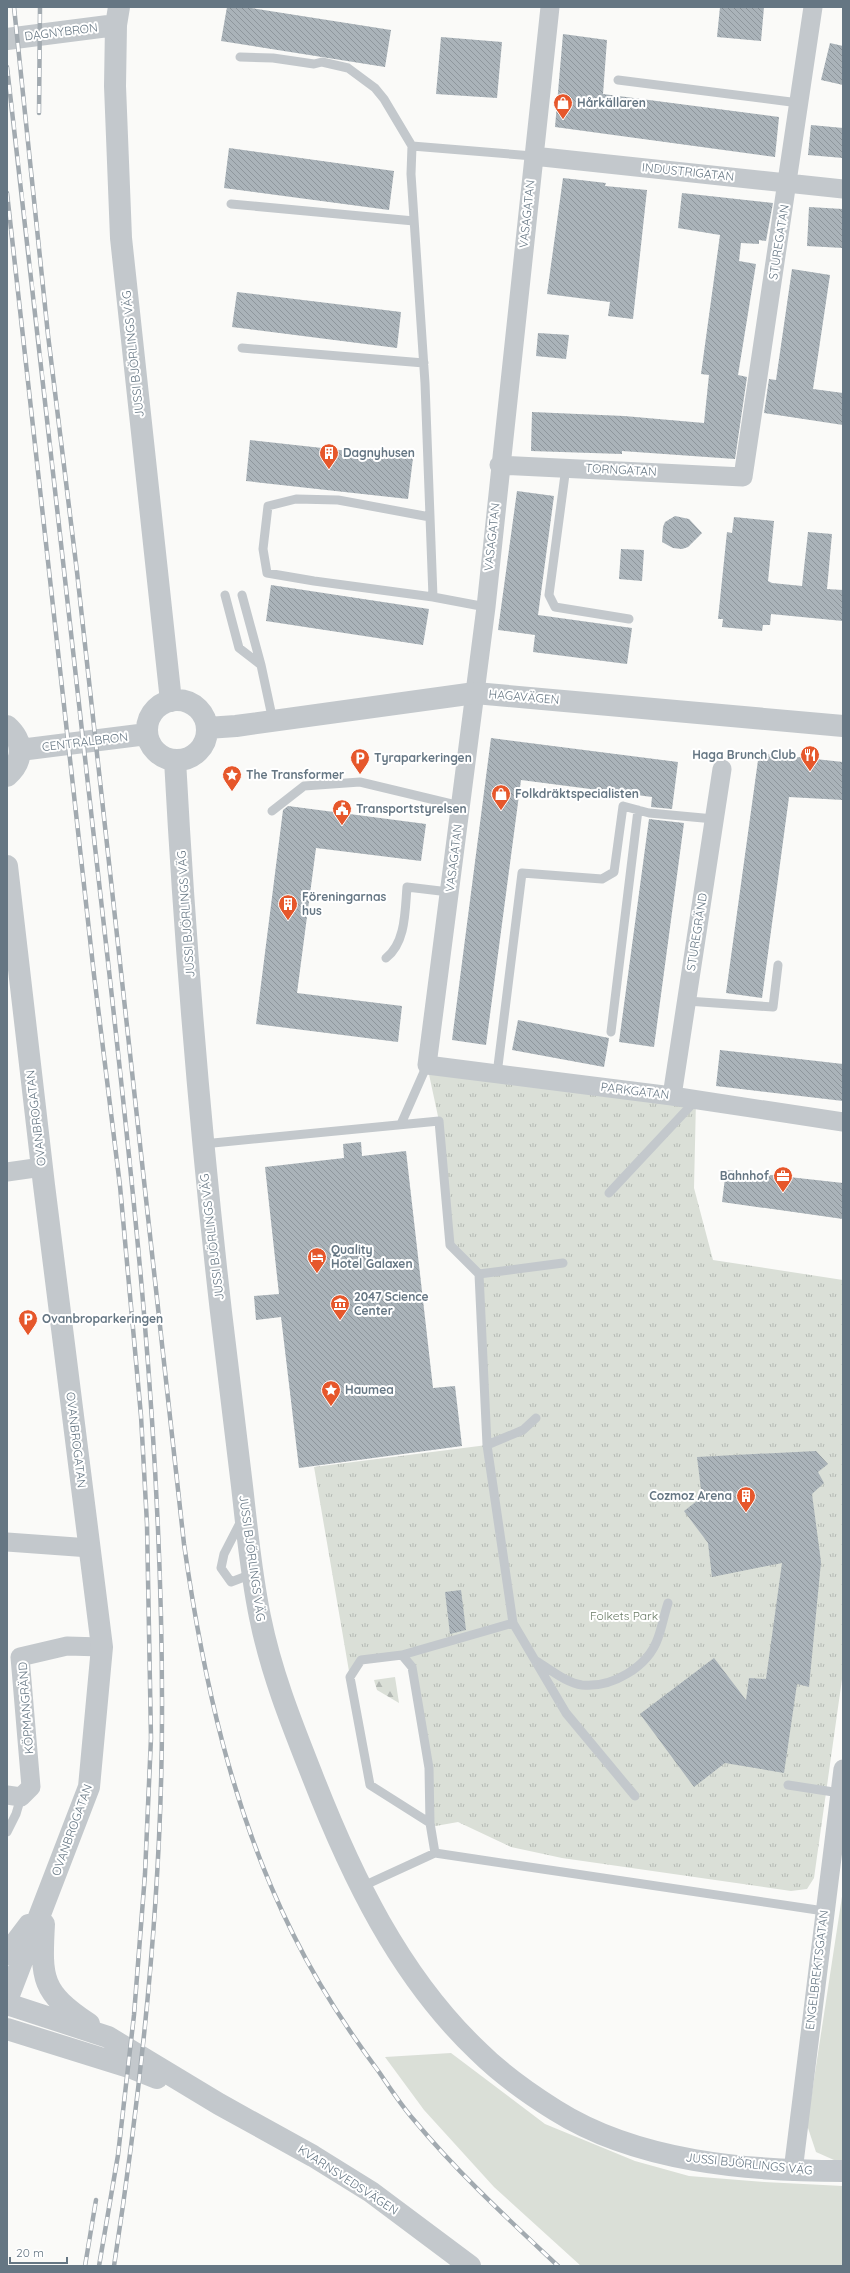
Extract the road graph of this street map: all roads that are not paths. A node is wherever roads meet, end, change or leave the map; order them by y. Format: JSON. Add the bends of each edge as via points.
{"nodes":[{"id":1,"x":550,"y":7,"type":"edge"},
{"id":2,"x":813,"y":7,"type":"edge"},
{"id":3,"x":117,"y":16,"type":"edge"},
{"id":4,"x":7,"y":39,"type":"edge"},
{"id":5,"x":240,"y":57,"type":"dead end"},
{"id":6,"x":618,"y":80,"type":"dead end"},
{"id":7,"x":799,"y":103,"type":"junction"},
{"id":8,"x":412,"y":146,"type":"junction"},
{"id":9,"x":533,"y":156,"type":"junction"},
{"id":10,"x":788,"y":183,"type":"junction"},
{"id":11,"x":843,"y":189,"type":"edge"},
{"id":12,"x":231,"y":204,"type":"dead end"},
{"id":13,"x":414,"y":220,"type":"junction"},
{"id":14,"x":242,"y":348,"type":"dead end"},
{"id":15,"x":424,"y":363,"type":"junction"},
{"id":16,"x":499,"y":465,"type":"junction"},
{"id":17,"x":566,"y":467,"type":"junction"},
{"id":18,"x":743,"y":477,"type":"joint"},
{"id":19,"x":430,"y":517,"type":"junction"},
{"id":20,"x":225,"y":595,"type":"dead end"},
{"id":21,"x":242,"y":595,"type":"dead end"},
{"id":22,"x":433,"y":597,"type":"junction"},
{"id":23,"x":486,"y":607,"type":"junction"},
{"id":24,"x":629,"y":619,"type":"dead end"},
{"id":25,"x":261,"y":666,"type":"junction"},
{"id":26,"x":475,"y":693,"type":"junction"},
{"id":27,"x":171,"y":701,"type":"junction"},
{"id":28,"x":273,"y":721,"type":"junction"},
{"id":29,"x":7,"y":726,"type":"edge"},
{"id":30,"x":843,"y":726,"type":"edge"},
{"id":31,"x":207,"y":728,"type":"junction"},
{"id":32,"x":142,"y":735,"type":"junction"},
{"id":33,"x":27,"y":749,"type":"junction"},
{"id":34,"x":174,"y":760,"type":"junction"},
{"id":35,"x":722,"y":769,"type":"dead end"},
{"id":36,"x":7,"y":776,"type":"edge"},
{"id":37,"x":460,"y":806,"type":"junction"},
{"id":38,"x":638,"y":810,"type":"junction"},
{"id":39,"x":272,"y":811,"type":"dead end"},
{"id":40,"x":714,"y":819,"type":"junction"},
{"id":41,"x":7,"y":866,"type":"edge"},
{"id":42,"x":449,"y":892,"type":"junction"},
{"id":43,"x":386,"y":958,"type":"dead end"},
{"id":44,"x":778,"y":965,"type":"dead end"},
{"id":45,"x":687,"y":1001,"type":"junction"},
{"id":46,"x":611,"y":1032,"type":"dead end"},
{"id":47,"x":427,"y":1065,"type":"junction"},
{"id":48,"x":497,"y":1074,"type":"junction"},
{"id":49,"x":672,"y":1096,"type":"junction"},
{"id":50,"x":696,"y":1100,"type":"junction"},
{"id":51,"x":843,"y":1122,"type":"edge"},
{"id":52,"x":401,"y":1124,"type":"junction"},
{"id":53,"x":203,"y":1144,"type":"junction"},
{"id":54,"x":42,"y":1167,"type":"junction"},
{"id":55,"x":7,"y":1172,"type":"edge"},
{"id":56,"x":609,"y":1193,"type":"dead end"},
{"id":57,"x":562,"y":1263,"type":"dead end"},
{"id":58,"x":479,"y":1274,"type":"junction"},
{"id":59,"x":536,"y":1418,"type":"dead end"},
{"id":60,"x":487,"y":1445,"type":"junction"},
{"id":61,"x":245,"y":1514,"type":"junction"},
{"id":62,"x":7,"y":1542,"type":"edge"},
{"id":63,"x":90,"y":1548,"type":"junction"},
{"id":64,"x":252,"y":1574,"type":"junction"},
{"id":65,"x":668,"y":1603,"type":"dead end"},
{"id":66,"x":513,"y":1623,"type":"junction"},
{"id":67,"x":102,"y":1647,"type":"junction"},
{"id":68,"x":402,"y":1655,"type":"junction"},
{"id":69,"x":535,"y":1660,"type":"junction"},
{"id":70,"x":843,"y":1769,"type":"edge"},
{"id":71,"x":788,"y":1785,"type":"dead end"},
{"id":72,"x":840,"y":1793,"type":"junction"},
{"id":73,"x":14,"y":1796,"type":"edge"},
{"id":74,"x":635,"y":1796,"type":"dead end"},
{"id":75,"x":430,"y":1823,"type":"junction"},
{"id":76,"x":7,"y":1832,"type":"edge"},
{"id":77,"x":435,"y":1853,"type":"junction"},
{"id":78,"x":360,"y":1887,"type":"junction"},
{"id":79,"x":45,"y":1906,"type":"junction"},
{"id":80,"x":824,"y":1911,"type":"junction"},
{"id":81,"x":7,"y":1954,"type":"edge"},
{"id":82,"x":7,"y":2000,"type":"edge"},
{"id":83,"x":7,"y":2004,"type":"edge"},
{"id":84,"x":7,"y":2029,"type":"edge"},
{"id":85,"x":108,"y":2037,"type":"junction"},
{"id":86,"x":219,"y":2104,"type":"junction"},
{"id":87,"x":793,"y":2171,"type":"junction"},
{"id":88,"x":843,"y":2171,"type":"edge"},
{"id":89,"x":470,"y":2266,"type":"edge"}],
"edges":[{"from":1,"to":9,"type":"street","name":"VASAGATAN"},
{"from":2,"to":7,"type":"street","name":"STUREGATAN"},
{"from":3,"to":4,"type":"street","name":"DAGNYBRON","via":[[48,34]]},
{"from":3,"to":27,"type":"street","name":"JUSSI BJÖRLINGS VÄG","via":[[116,86],[121,238]]},
{"from":5,"to":8,"type":"lane","via":[[328,63],[348,68],[375,88]]},
{"from":6,"to":7,"type":"lane"},
{"from":7,"to":10,"type":"street","name":"STUREGATAN"},
{"from":8,"to":9,"type":"lane"},
{"from":8,"to":13,"type":"lane","via":[[410,174]]},
{"from":9,"to":10,"type":"street","name":"INDUSTRIGATAN"},
{"from":9,"to":16,"type":"street","name":"VASAGATAN"},
{"from":10,"to":11,"type":"street","name":"INDUSTRIGATAN"},
{"from":10,"to":18,"type":"street","name":"STUREGATAN"},
{"from":12,"to":13,"type":"lane"},
{"from":13,"to":15,"type":"lane"},
{"from":14,"to":15,"type":"lane"},
{"from":15,"to":19,"type":"lane"},
{"from":16,"to":17,"type":"street","name":"TORNGATAN"},
{"from":16,"to":23,"type":"street","name":"VASAGATAN"},
{"from":17,"to":18,"type":"street","name":"TORNGATAN"},
{"from":17,"to":24,"type":"lane","via":[[549,596],[555,607]]},
{"from":19,"to":22,"type":"lane"},
{"from":19,"to":22,"type":"lane","via":[[338,500],[296,499],[268,506],[263,549],[267,573]]},
{"from":20,"to":25,"type":"lane","via":[[239,648]]},
{"from":21,"to":25,"type":"lane"},
{"from":22,"to":23,"type":"lane"},
{"from":23,"to":26,"type":"street","name":"VASAGATAN"},
{"from":25,"to":28,"type":"lane"},
{"from":26,"to":28,"type":"street","name":"HAGAVÄGEN"},
{"from":26,"to":30,"type":"street","name":"HAGAVÄGEN"},
{"from":26,"to":37,"type":"street","name":"VASAGATAN"},
{"from":27,"to":31,"type":"street","via":[[181,700],[195,707],[205,718]]},
{"from":27,"to":32,"type":"street","via":[[162,704],[152,713]]},
{"from":28,"to":31,"type":"street","name":"HAGAVÄGEN"},
{"from":29,"to":33,"type":"street"},
{"from":31,"to":34,"type":"street","via":[[202,748],[185,760]]},
{"from":32,"to":33,"type":"street","name":"CENTRALBRON"},
{"from":32,"to":34,"type":"street","via":[[156,752],[164,758]]},
{"from":33,"to":36,"type":"street"},
{"from":34,"to":53,"type":"street","name":"JUSSI BJÖRLINGS VÄG"},
{"from":35,"to":40,"type":"street","name":"STUREGRÄND"},
{"from":37,"to":39,"type":"lane","via":[[360,782],[304,786]]},
{"from":37,"to":42,"type":"street","name":"VASAGATAN"},
{"from":38,"to":40,"type":"lane"},
{"from":38,"to":46,"type":"lane"},
{"from":38,"to":48,"type":"lane","via":[[623,806],[614,872],[602,879],[522,873]]},
{"from":40,"to":45,"type":"street","name":"STUREGRÄND"},
{"from":41,"to":54,"type":"street","name":"OVANBROGATAN"},
{"from":42,"to":43,"type":"lane","via":[[407,887],[401,936],[396,948]]},
{"from":42,"to":47,"type":"street","name":"VASAGATAN"},
{"from":44,"to":45,"type":"lane","via":[[773,1007]]},
{"from":45,"to":49,"type":"street","name":"STUREGRÄND"},
{"from":47,"to":48,"type":"street","name":"PARKGATAN"},
{"from":47,"to":52,"type":"lane"},
{"from":48,"to":49,"type":"street","name":"PARKGATAN"},
{"from":49,"to":50,"type":"street","name":"PARKGATAN"},
{"from":50,"to":51,"type":"street","name":"PARKGATAN"},
{"from":50,"to":56,"type":"lane"},
{"from":52,"to":53,"type":"lane"},
{"from":52,"to":58,"type":"lane","via":[[439,1121],[450,1245]]},
{"from":53,"to":61,"type":"street","name":"JUSSI BJÖRLINGS VÄG"},
{"from":54,"to":55,"type":"street"},
{"from":54,"to":63,"type":"street","name":"OVANBROGATAN"},
{"from":57,"to":58,"type":"lane"},
{"from":58,"to":60,"type":"lane"},
{"from":59,"to":60,"type":"lane","via":[[523,1430]]},
{"from":60,"to":66,"type":"lane"},
{"from":61,"to":64,"type":"street","name":"JUSSI BJÖRLINGS VÄG"},
{"from":61,"to":64,"type":"lane","via":[[224,1554],[221,1568],[231,1582]]},
{"from":62,"to":63,"type":"street"},
{"from":63,"to":67,"type":"street","name":"OVANBROGATAN"},
{"from":64,"to":78,"type":"street","name":"JUSSI BJÖRLINGS VÄG","via":[[274,1676],[315,1784]]},
{"from":65,"to":69,"type":"lane","via":[[658,1639],[649,1656],[627,1674],[605,1684],[582,1685],[560,1676]]},
{"from":66,"to":68,"type":"lane"},
{"from":66,"to":69,"type":"lane"},
{"from":67,"to":73,"type":"street","name":"KÖPMANGRÄND","via":[[67,1646],[20,1657],[32,1787]]},
{"from":67,"to":79,"type":"street","name":"OVANBROGATAN","via":[[89,1787]]},
{"from":68,"to":75,"type":"lane","via":[[412,1667],[429,1768]]},
{"from":68,"to":75,"type":"lane","via":[[361,1660],[350,1677],[370,1785]]},
{"from":69,"to":74,"type":"lane","via":[[566,1713]]},
{"from":70,"to":72,"type":"street","name":"ENGELBREKTSGATAN"},
{"from":71,"to":72,"type":"lane"},
{"from":72,"to":80,"type":"street","name":"ENGELBREKTSGATAN"},
{"from":73,"to":76,"type":"lane","via":[[16,1814]]},
{"from":75,"to":77,"type":"lane"},
{"from":77,"to":78,"type":"lane"},
{"from":77,"to":80,"type":"lane"},
{"from":78,"to":87,"type":"street","name":"JUSSI BJÖRLINGS VÄG","via":[[403,1959],[455,2028],[481,2054],[558,2112],[597,2132],[664,2154],[714,2163]]},
{"from":79,"to":81,"type":"street"},
{"from":79,"to":82,"type":"street","name":"OVANBROGATAN"},
{"from":79,"to":85,"type":"street","via":[[42,1966],[46,1983],[56,1999],[68,2010]]},
{"from":80,"to":87,"type":"street","name":"ENGELBREKTSGATAN"},
{"from":83,"to":85,"type":"street","name":"KVARNSVEDSVÄGEN"},
{"from":84,"to":86,"type":"street","name":"KVARNSVEDSVÄGEN","via":[[132,2068]]},
{"from":85,"to":86,"type":"street","name":"KVARNSVEDSVÄGEN"},
{"from":86,"to":89,"type":"street","name":"KVARNSVEDSVÄGEN","via":[[372,2192]]},
{"from":87,"to":88,"type":"street","name":"JUSSI BJÖRLINGS VÄG"}]}
